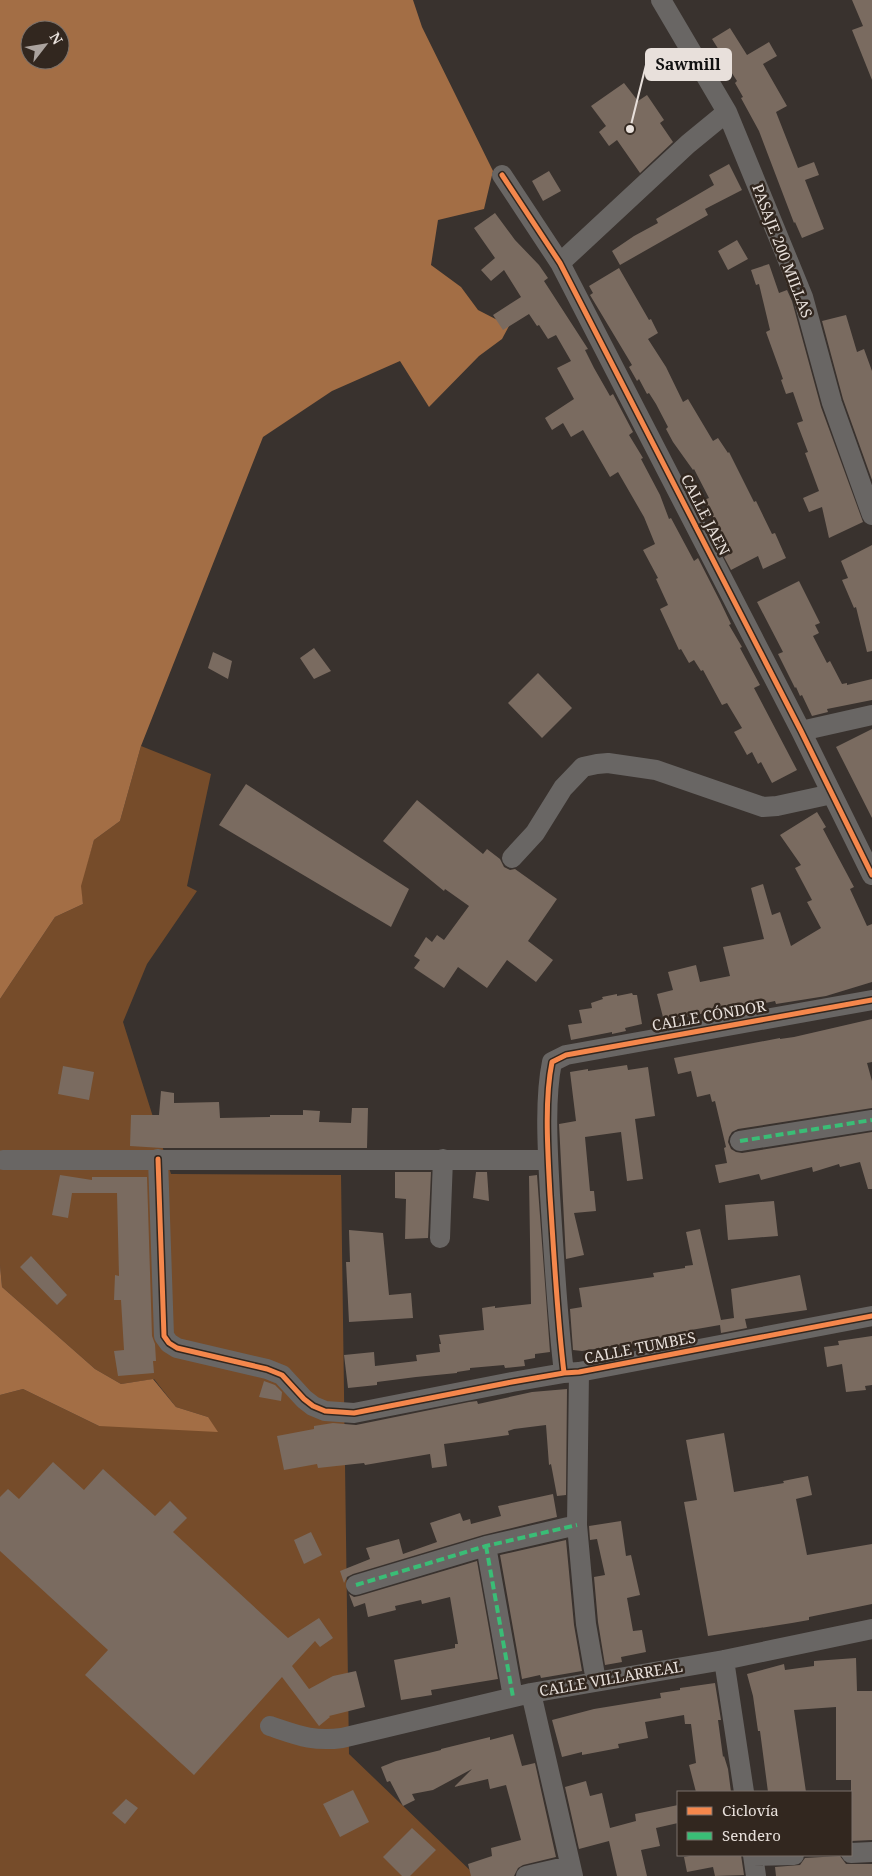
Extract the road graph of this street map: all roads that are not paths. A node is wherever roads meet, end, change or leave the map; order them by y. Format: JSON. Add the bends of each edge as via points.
{"nodes":[{"id":1,"x":661,"y":0,"type":"edge"},
{"id":2,"x":727,"y":112,"type":"junction"},
{"id":3,"x":502,"y":175,"type":"dead end"},
{"id":4,"x":560,"y":263,"type":"junction"},
{"id":5,"x":872,"y":515,"type":"edge"},
{"id":6,"x":872,"y":715,"type":"edge"},
{"id":7,"x":801,"y":731,"type":"junction"},
{"id":8,"x":832,"y":794,"type":"junction"},
{"id":9,"x":512,"y":858,"type":"dead end"},
{"id":10,"x":872,"y":875,"type":"edge"},
{"id":11,"x":872,"y":1000,"type":"edge"},
{"id":12,"x":872,"y":1120,"type":"edge"},
{"id":13,"x":740,"y":1141,"type":"dead end"},
{"id":14,"x":158,"y":1159,"type":"junction"},
{"id":15,"x":443,"y":1159,"type":"junction"},
{"id":16,"x":3,"y":1160,"type":"dead end"},
{"id":17,"x":548,"y":1160,"type":"junction"},
{"id":18,"x":440,"y":1238,"type":"dead end"},
{"id":19,"x":872,"y":1316,"type":"edge"},
{"id":20,"x":572,"y":1373,"type":"junction"},
{"id":21,"x":577,"y":1525,"type":"junction"},
{"id":22,"x":486,"y":1546,"type":"junction"},
{"id":23,"x":356,"y":1585,"type":"dead end"},
{"id":24,"x":872,"y":1629,"type":"edge"},
{"id":25,"x":724,"y":1660,"type":"junction"},
{"id":26,"x":596,"y":1681,"type":"junction"},
{"id":27,"x":522,"y":1695,"type":"junction"},
{"id":28,"x":270,"y":1726,"type":"dead end"},
{"id":29,"x":744,"y":1791,"type":"edge"},
{"id":30,"x":852,"y":1852,"type":"edge"},
{"id":31,"x":872,"y":1852,"type":"edge"},
{"id":32,"x":788,"y":1856,"type":"edge"},
{"id":33,"x":754,"y":1862,"type":"edge"},
{"id":34,"x":572,"y":1871,"type":"edge"},
{"id":35,"x":526,"y":1876,"type":"edge"}],
"edges":[{"from":1,"to":2,"type":"street","name":"PASAJE 200 MILLAS"},
{"from":2,"to":4,"type":"street"},
{"from":2,"to":5,"type":"street","name":"PASAJE 200 MILLAS","via":[[803,297],[832,403]]},
{"from":3,"to":4,"type":"street","name":"CALLE JAEN"},
{"from":4,"to":7,"type":"street","name":"CALLE JAEN"},
{"from":6,"to":7,"type":"street"},
{"from":7,"to":8,"type":"street","name":"CALLE JAEN"},
{"from":8,"to":9,"type":"street","via":[[763,807],[656,770],[596,764],[583,768],[563,788],[535,833]]},
{"from":8,"to":10,"type":"street","name":"CALLE JAEN"},
{"from":11,"to":17,"type":"street","name":"CALLE CÓNDOR","via":[[566,1055],[552,1062],[548,1079]]},
{"from":12,"to":13,"type":"street"},
{"from":14,"to":15,"type":"street"},
{"from":14,"to":16,"type":"street"},
{"from":14,"to":20,"type":"street","name":"CALLE TUMBES","via":[[164,1336],[177,1348],[267,1369],[282,1375],[313,1406],[325,1411],[354,1413]]},
{"from":15,"to":17,"type":"street"},
{"from":15,"to":18,"type":"street"},
{"from":17,"to":20,"type":"street","via":[[557,1313]]},
{"from":19,"to":20,"type":"street","name":"CALLE TUMBES"},
{"from":20,"to":21,"type":"street"},
{"from":21,"to":22,"type":"street"},
{"from":21,"to":26,"type":"street","via":[[586,1624]]},
{"from":22,"to":23,"type":"street"},
{"from":22,"to":27,"type":"street"},
{"from":24,"to":25,"type":"street","name":"CALLE VILLARREAL"},
{"from":25,"to":26,"type":"street","name":"CALLE VILLARREAL"},
{"from":25,"to":29,"type":"street"},
{"from":26,"to":27,"type":"street","name":"CALLE VILLARREAL"},
{"from":27,"to":28,"type":"street","name":"CALLE VILLARREAL","via":[[324,1740],[306,1739]]},
{"from":27,"to":34,"type":"street"},
{"from":30,"to":31,"type":"street"},
{"from":32,"to":33,"type":"street"},
{"from":34,"to":35,"type":"street"}]}
